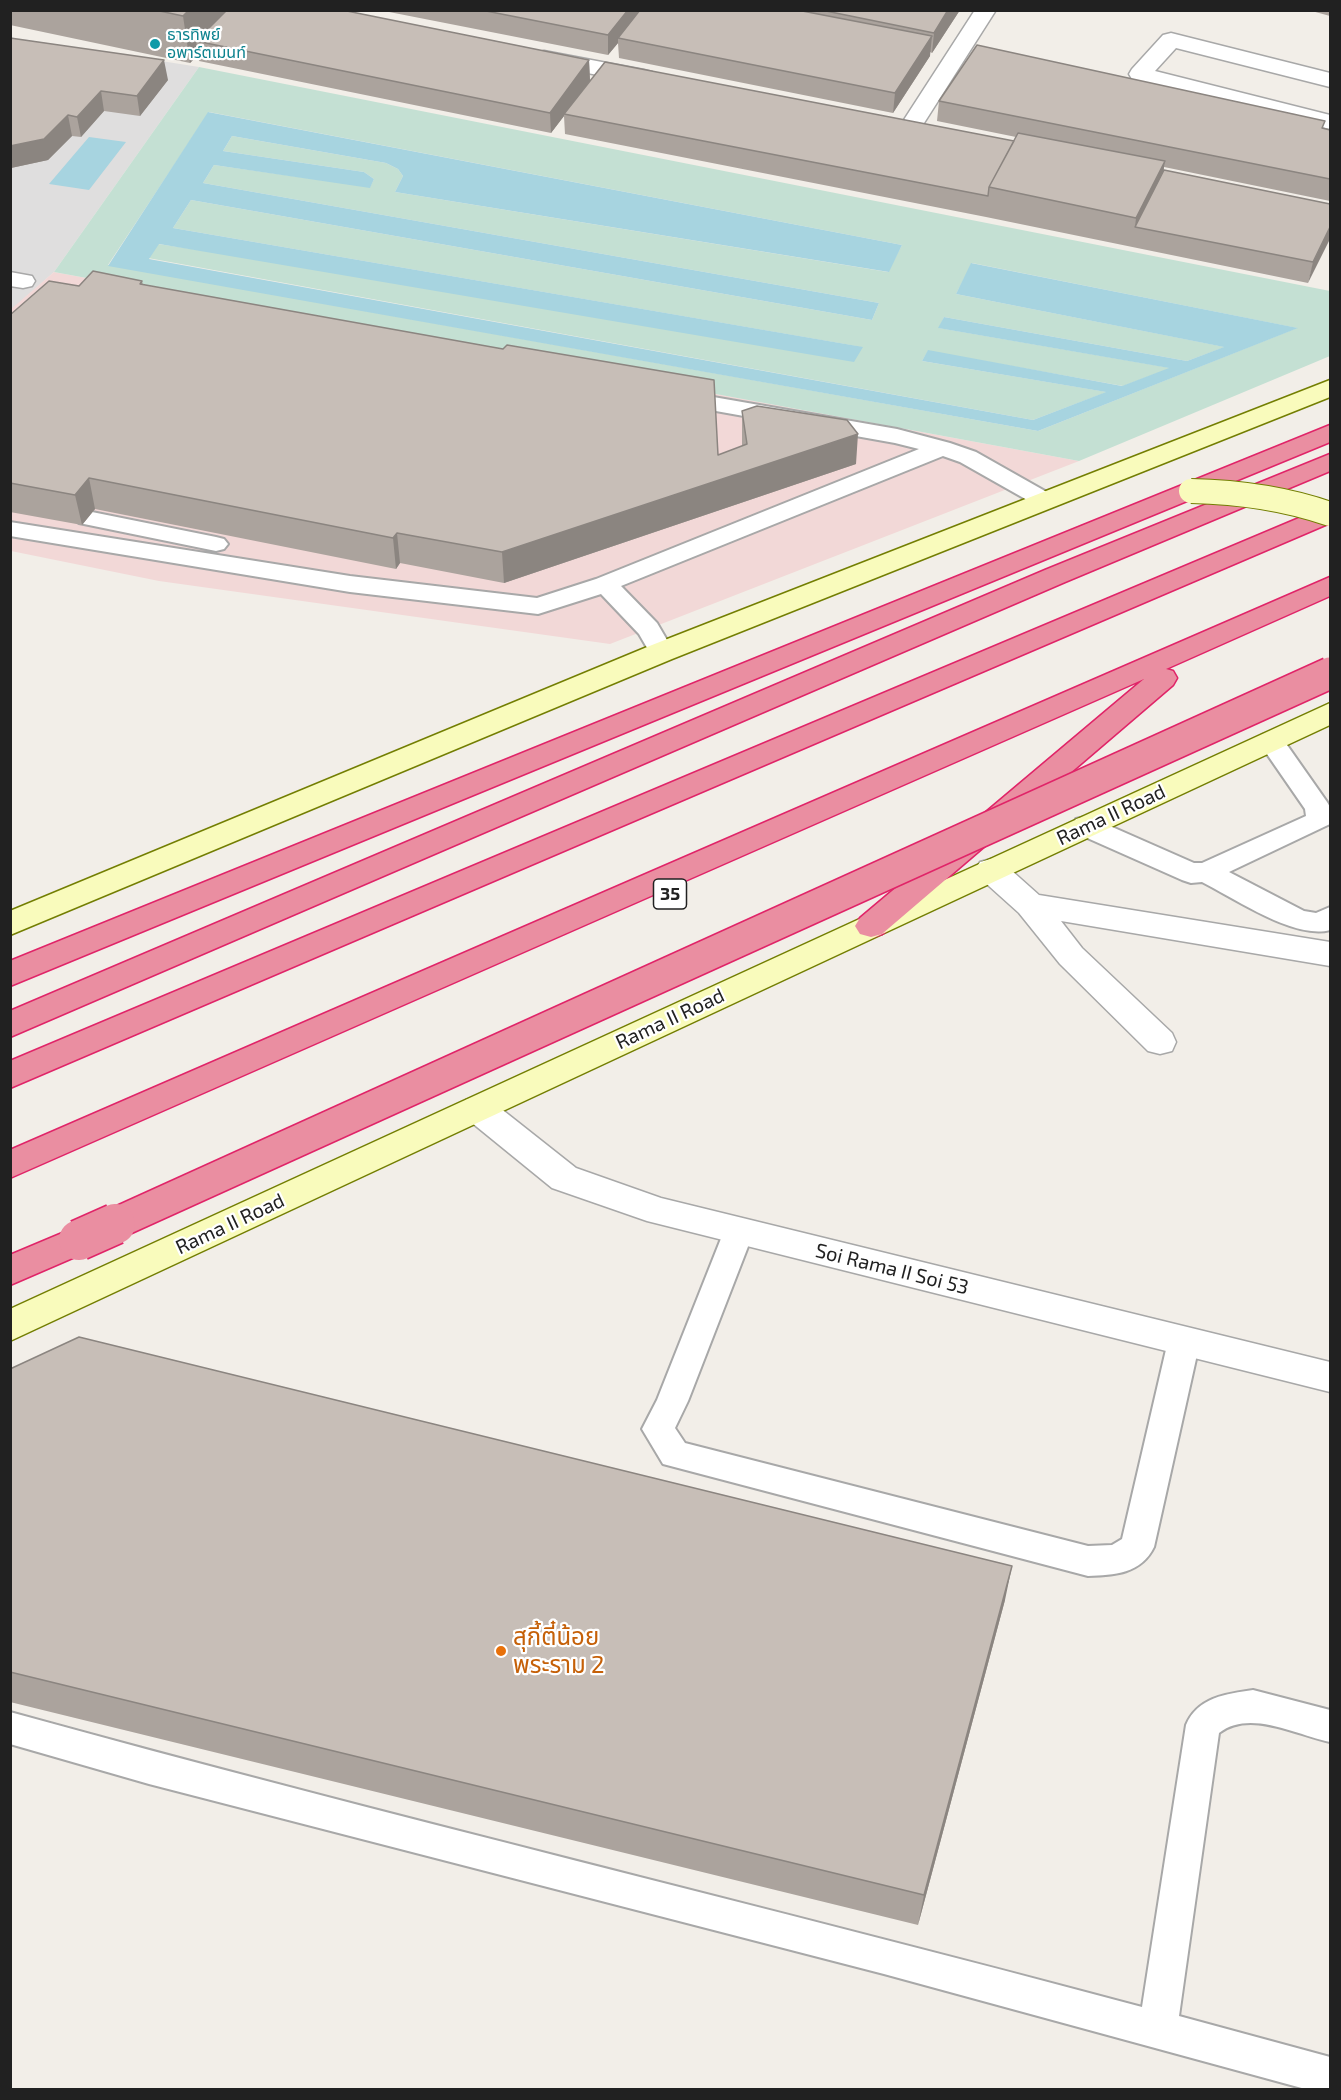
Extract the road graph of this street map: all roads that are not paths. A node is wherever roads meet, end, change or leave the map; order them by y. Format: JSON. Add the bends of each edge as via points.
{"nodes":[{"id":1,"x":986,"y":10,"type":"edge"},
{"id":2,"x":526,"y":54,"type":"edge"},
{"id":3,"x":1330,"y":80,"type":"edge"},
{"id":4,"x":665,"y":81,"type":"edge"},
{"id":5,"x":1330,"y":122,"type":"edge"},
{"id":6,"x":885,"y":124,"type":"edge"},
{"id":7,"x":909,"y":129,"type":"junction"},
{"id":8,"x":932,"y":134,"type":"edge"},
{"id":9,"x":1330,"y":388,"type":"edge"},
{"id":10,"x":657,"y":394,"type":"edge"},
{"id":11,"x":1330,"y":433,"type":"edge"},
{"id":12,"x":942,"y":448,"type":"junction"},
{"id":13,"x":1330,"y":462,"type":"edge"},
{"id":14,"x":1191,"y":490,"type":"junction"},
{"id":15,"x":1044,"y":500,"type":"junction"},
{"id":16,"x":1330,"y":513,"type":"edge"},
{"id":17,"x":87,"y":518,"type":"edge"},
{"id":18,"x":10,"y":529,"type":"edge"},
{"id":19,"x":350,"y":584,"type":"junction"},
{"id":20,"x":605,"y":584,"type":"junction"},
{"id":21,"x":1330,"y":586,"type":"edge"},
{"id":22,"x":1330,"y":605,"type":"edge"},
{"id":23,"x":662,"y":652,"type":"junction"},
{"id":24,"x":1330,"y":673,"type":"edge"},
{"id":25,"x":1163,"y":678,"type":"junction"},
{"id":26,"x":1330,"y":713,"type":"edge"},
{"id":27,"x":1271,"y":741,"type":"junction"},
{"id":28,"x":1325,"y":824,"type":"edge"},
{"id":29,"x":1085,"y":826,"type":"junction"},
{"id":30,"x":991,"y":870,"type":"junction"},
{"id":31,"x":1206,"y":872,"type":"junction"},
{"id":32,"x":1030,"y":905,"type":"junction"},
{"id":33,"x":1330,"y":917,"type":"edge"},
{"id":34,"x":10,"y":924,"type":"edge"},
{"id":35,"x":871,"y":926,"type":"junction"},
{"id":36,"x":1330,"y":954,"type":"edge"},
{"id":37,"x":10,"y":974,"type":"edge"},
{"id":38,"x":10,"y":1025,"type":"edge"},
{"id":39,"x":1160,"y":1042,"type":"dead end"},
{"id":40,"x":10,"y":1075,"type":"edge"},
{"id":41,"x":478,"y":1109,"type":"junction"},
{"id":42,"x":10,"y":1165,"type":"edge"},
{"id":43,"x":10,"y":1183,"type":"edge"},
{"id":44,"x":739,"y":1231,"type":"junction"},
{"id":45,"x":10,"y":1271,"type":"edge"},
{"id":46,"x":10,"y":1326,"type":"edge"},
{"id":47,"x":1184,"y":1341,"type":"junction"},
{"id":48,"x":1330,"y":1377,"type":"edge"},
{"id":49,"x":1330,"y":1726,"type":"edge"},
{"id":50,"x":10,"y":1728,"type":"edge"},
{"id":51,"x":1158,"y":2029,"type":"junction"},
{"id":52,"x":1330,"y":2076,"type":"edge"}],
"edges":[{"from":1,"to":7,"type":"street"},
{"from":2,"to":4,"type":"street"},
{"from":3,"to":5,"type":"street","via":[[1171,40],[1140,74]]},
{"from":6,"to":7,"type":"street"},
{"from":7,"to":8,"type":"street"},
{"from":9,"to":15,"type":"main road"},
{"from":10,"to":12,"type":"lane","via":[[897,436]]},
{"from":11,"to":14,"type":"highway"},
{"from":12,"to":15,"type":"lane","via":[[968,457]]},
{"from":12,"to":20,"type":"lane"},
{"from":13,"to":38,"type":"highway","via":[[1044,580]]},
{"from":14,"to":16,"type":"main road","bridge":true,"via":[[1265,495]]},
{"from":14,"to":37,"type":"highway"},
{"from":15,"to":23,"type":"main road"},
{"from":16,"to":40,"type":"highway"},
{"from":17,"to":19,"type":"lane","via":[[274,557]]},
{"from":18,"to":19,"type":"lane"},
{"from":19,"to":20,"type":"lane","via":[[538,606]]},
{"from":20,"to":23,"type":"lane","via":[[648,629]]},
{"from":21,"to":42,"type":"highway"},
{"from":22,"to":25,"type":"highway","number":"35"},
{"from":23,"to":34,"type":"main road"},
{"from":24,"to":45,"type":"highway","bridge":true},
{"from":25,"to":35,"type":"highway"},
{"from":25,"to":43,"type":"highway","number":"35"},
{"from":26,"to":27,"type":"main road","name":"Rama II Road"},
{"from":27,"to":28,"type":"lane"},
{"from":27,"to":29,"type":"main road","name":"Rama II Road"},
{"from":28,"to":31,"type":"lane"},
{"from":29,"to":30,"type":"main road","name":"Rama II Road"},
{"from":29,"to":31,"type":"lane","via":[[1191,873]]},
{"from":30,"to":32,"type":"street"},
{"from":30,"to":35,"type":"main road","name":"Rama II Road"},
{"from":31,"to":33,"type":"lane","via":[[1298,920],[1320,923]]},
{"from":32,"to":36,"type":"street"},
{"from":32,"to":39,"type":"street","via":[[1071,956]]},
{"from":35,"to":41,"type":"main road","name":"Rama II Road"},
{"from":41,"to":44,"type":"street","name":"Soi Rama II Soi 53","via":[[564,1178],[659,1211]]},
{"from":41,"to":46,"type":"main road","name":"Rama II Road"},
{"from":44,"to":47,"type":"street","name":"Soi Rama II Soi 53"},
{"from":44,"to":47,"type":"lane","via":[[658,1429],[674,1454],[1088,1561],[1118,1560],[1137,1547]]},
{"from":47,"to":48,"type":"street","name":"Soi Rama II Soi 53"},
{"from":49,"to":51,"type":"lane","via":[[1253,1706],[1221,1712],[1203,1725]]},
{"from":50,"to":51,"type":"lane"},
{"from":51,"to":52,"type":"lane"}]}
